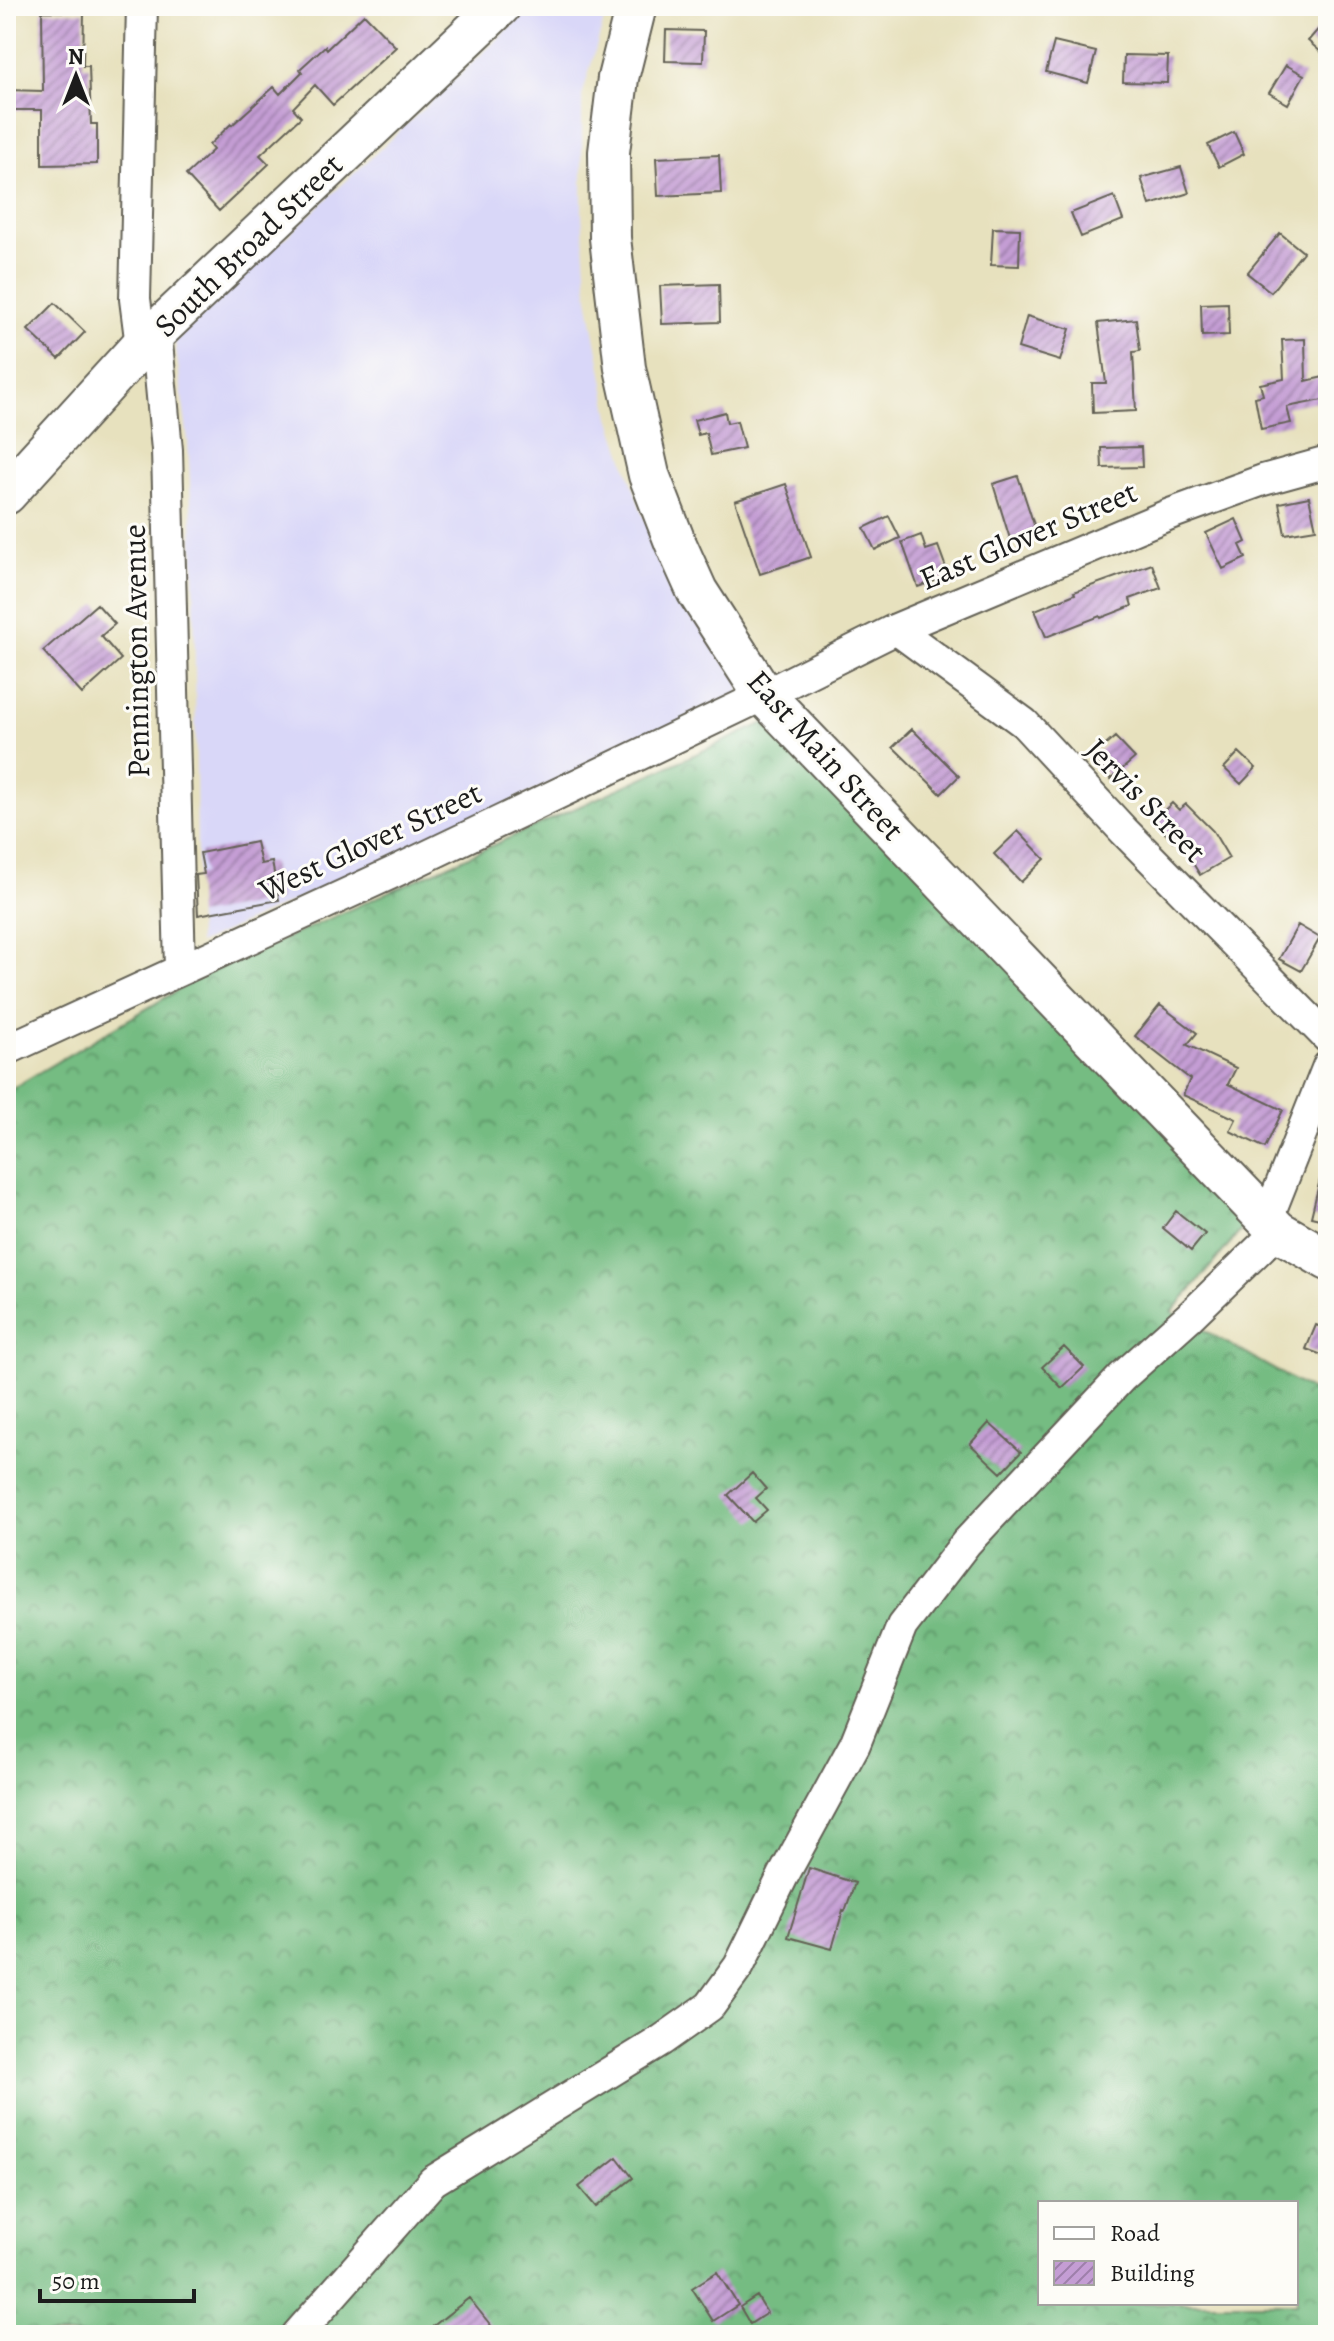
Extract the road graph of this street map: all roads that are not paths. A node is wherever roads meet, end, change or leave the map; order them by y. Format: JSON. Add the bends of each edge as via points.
{"nodes":[{"id":1,"x":142,"y":6,"type":"edge"},
{"id":2,"x":500,"y":6,"type":"edge"},
{"id":3,"x":636,"y":6,"type":"edge"},
{"id":4,"x":149,"y":339,"type":"junction"},
{"id":5,"x":1328,"y":462,"type":"edge"},
{"id":6,"x":12,"y":475,"type":"edge"},
{"id":7,"x":896,"y":629,"type":"junction"},
{"id":8,"x":764,"y":695,"type":"junction"},
{"id":9,"x":180,"y":969,"type":"junction"},
{"id":10,"x":1328,"y":1038,"type":"edge"},
{"id":11,"x":6,"y":1050,"type":"edge"},
{"id":12,"x":1328,"y":1066,"type":"edge"},
{"id":13,"x":1273,"y":1225,"type":"junction"},
{"id":14,"x":1328,"y":1260,"type":"edge"},
{"id":15,"x":297,"y":2335,"type":"edge"}],
"edges":[{"from":1,"to":4,"type":"street","name":"Pennington Avenue","via":[[135,299]]},
{"from":2,"to":4,"type":"main road","name":"South Broad Street"},
{"from":3,"to":8,"type":"main road","name":"East Main Street","via":[[618,78],[609,152],[610,238],[625,368],[649,475],[675,542],[697,591]]},
{"from":4,"to":6,"type":"main road","name":"South Broad Street"},
{"from":4,"to":9,"type":"street","name":"Pennington Avenue","via":[[167,450]]},
{"from":5,"to":7,"type":"street","name":"East Glover Street","via":[[1170,514]]},
{"from":7,"to":8,"type":"street","name":"East Glover Street"},
{"from":7,"to":10,"type":"street","name":"Jervis Street","via":[[1024,723]]},
{"from":8,"to":9,"type":"street","name":"West Glover Street"},
{"from":8,"to":13,"type":"main road","name":"East Main Street"},
{"from":9,"to":11,"type":"street","name":"West Glover Street"},
{"from":12,"to":13,"type":"street"},
{"from":13,"to":14,"type":"main road","name":"East Main Street"},
{"from":13,"to":15,"type":"street","via":[[966,1543],[902,1626],[855,1744],[739,1966],[710,2006],[433,2181]]}]}
